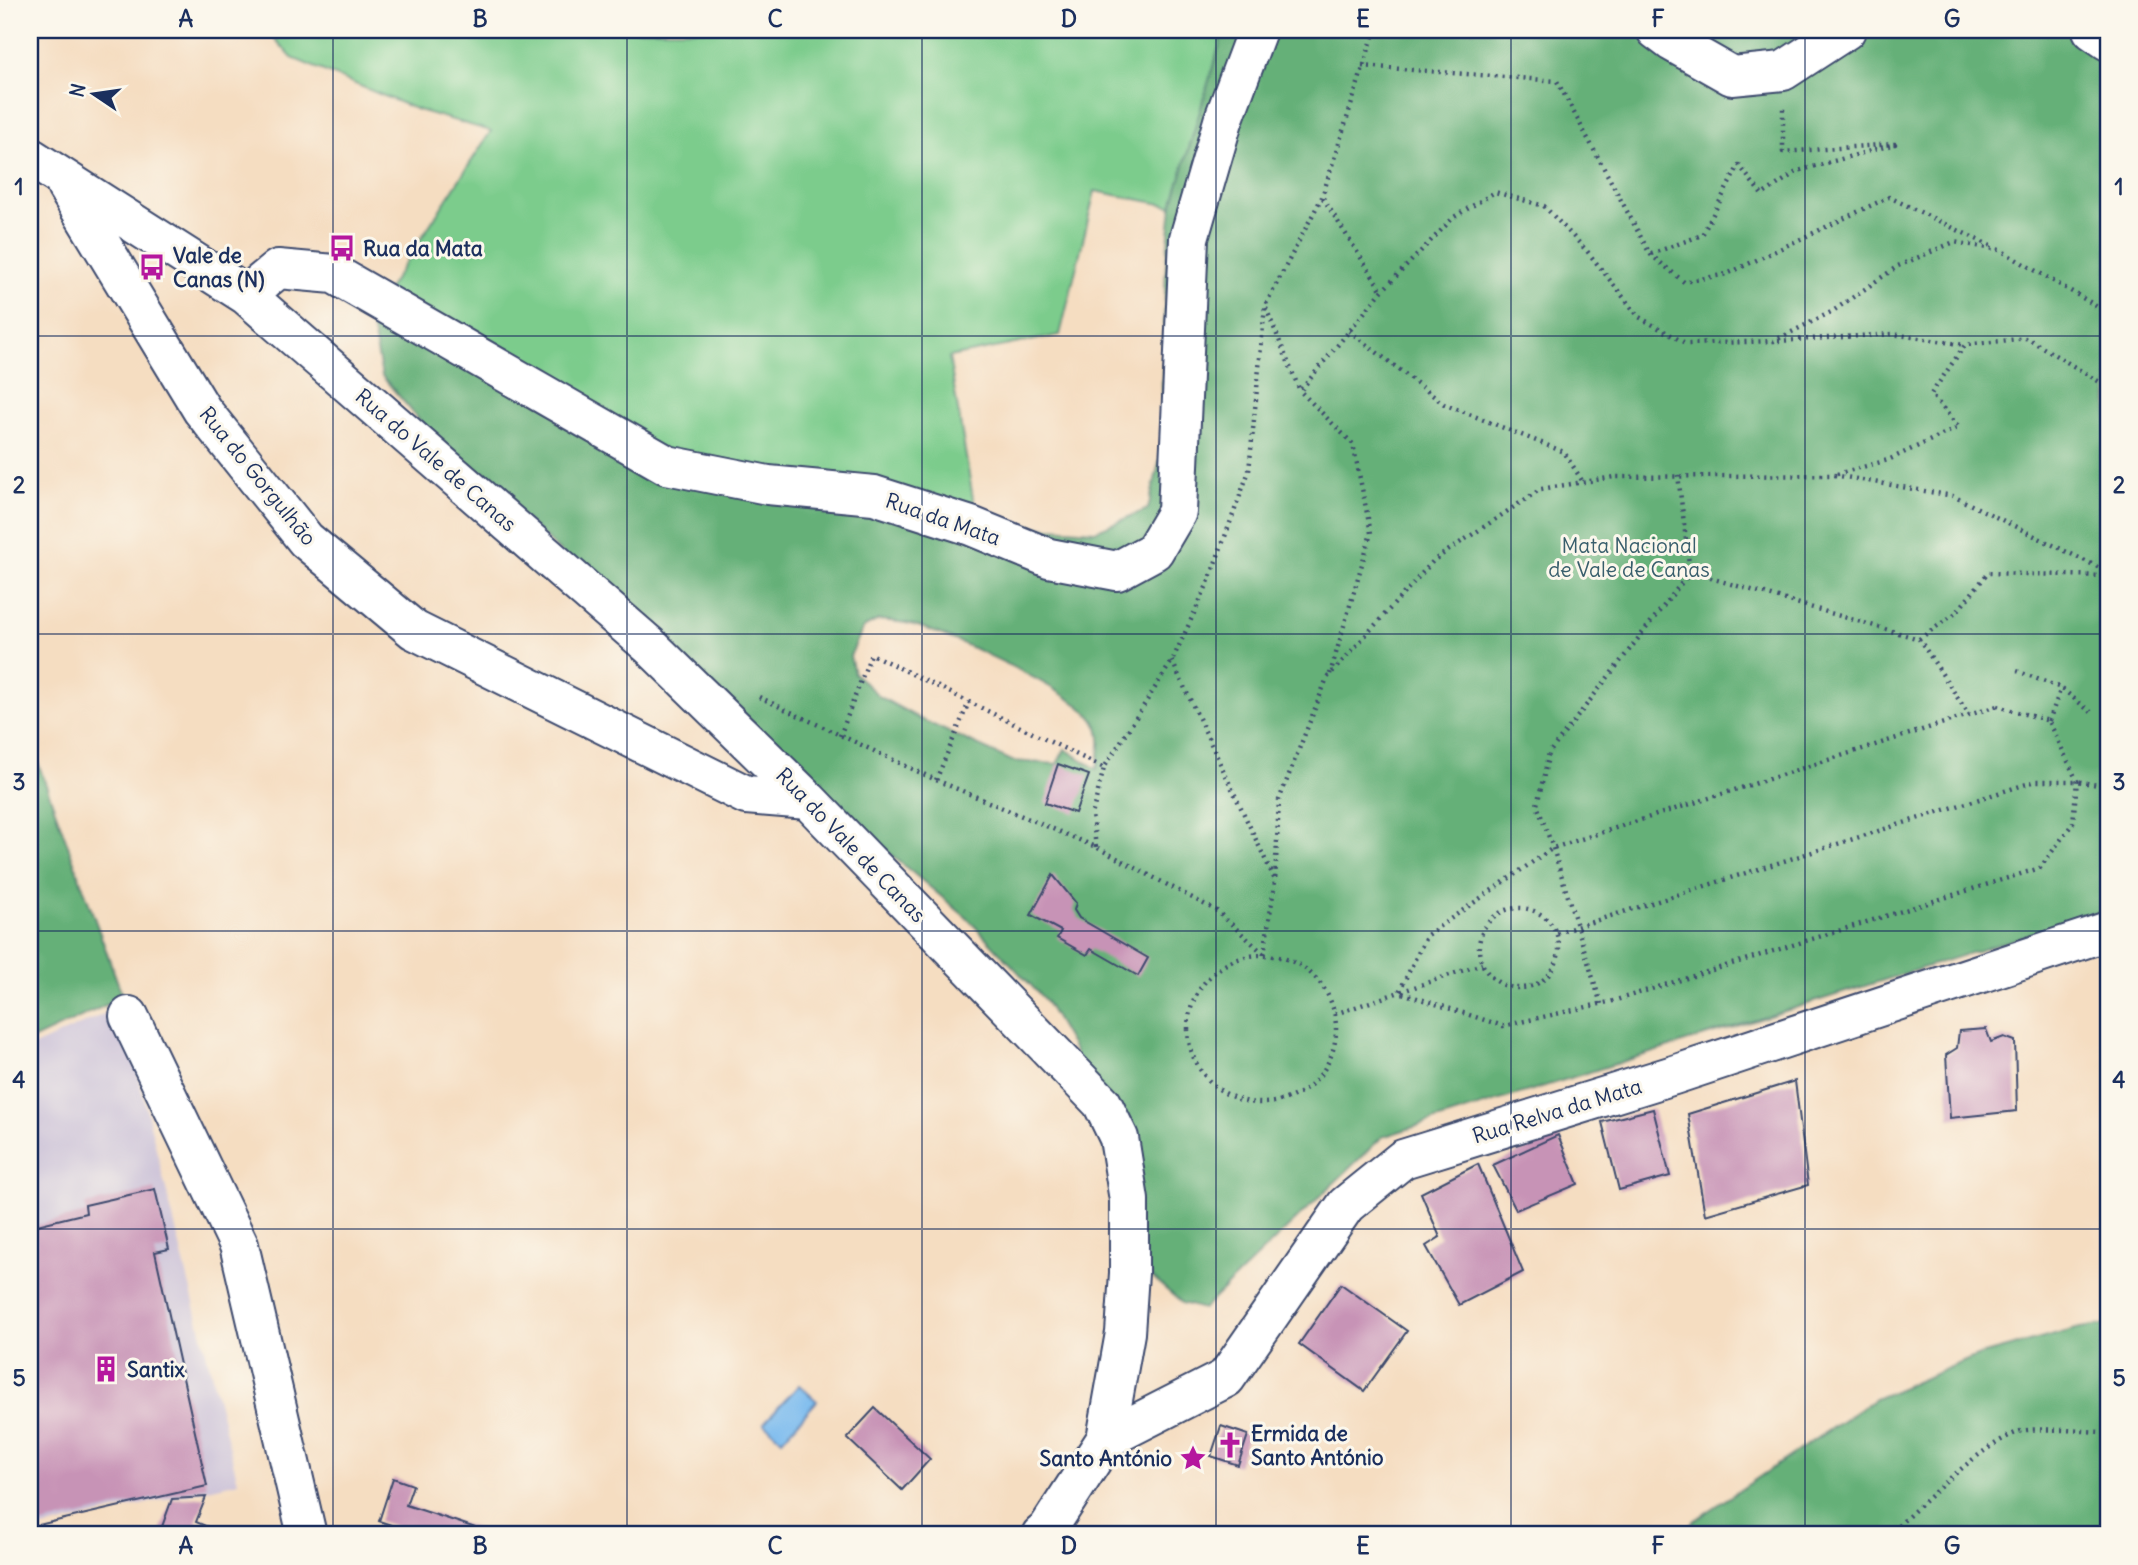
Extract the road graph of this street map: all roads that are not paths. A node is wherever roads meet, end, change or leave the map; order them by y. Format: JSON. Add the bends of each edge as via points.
{"nodes":[{"id":1,"x":1257,"y":30,"type":"edge"},
{"id":2,"x":1657,"y":30,"type":"edge"},
{"id":3,"x":1846,"y":30,"type":"edge"},
{"id":4,"x":2092,"y":30,"type":"edge"},
{"id":5,"x":2108,"y":41,"type":"edge"},
{"id":6,"x":30,"y":130,"type":"edge"},
{"id":7,"x":45,"y":166,"type":"edge"},
{"id":8,"x":246,"y":295,"type":"junction"},
{"id":9,"x":808,"y":800,"type":"junction"},
{"id":10,"x":2108,"y":932,"type":"edge"},
{"id":11,"x":130,"y":1016,"type":"dead end"},
{"id":12,"x":1106,"y":1439,"type":"junction"},
{"id":13,"x":1047,"y":1533,"type":"edge"},
{"id":14,"x":307,"y":1535,"type":"edge"}],
"edges":[{"from":1,"to":8,"type":"street","name":"Rua da Mata","via":[[1223,121],[1189,238],[1177,512],[1154,551],[1116,570],[1049,558],[971,526],[874,495],[768,485],[667,465],[334,274],[278,269]]},
{"from":2,"to":3,"type":"street","via":[[1732,76],[1783,71]]},
{"from":4,"to":5,"type":"street"},
{"from":6,"to":7,"type":"street","name":"Rua do Gorgulhão"},
{"from":7,"to":8,"type":"street","name":"Rua do Vale de Canas"},
{"from":7,"to":9,"type":"street","name":"Rua do Gorgulhão","via":[[202,410],[306,540],[414,629],[746,795]]},
{"from":8,"to":9,"type":"street","name":"Rua do Vale de Canas","via":[[650,646]]},
{"from":9,"to":12,"type":"street","name":"Rua do Vale de Canas","via":[[1102,1103],[1112,1122],[1129,1200],[1129,1273],[1125,1333]]},
{"from":10,"to":12,"type":"street","name":"Rua Relva da Mata","via":[[1403,1159],[1346,1205],[1226,1378]]},
{"from":11,"to":14,"type":"street","via":[[239,1245]]},
{"from":12,"to":13,"type":"street","name":"Rua do Vale de Canas"}]}
